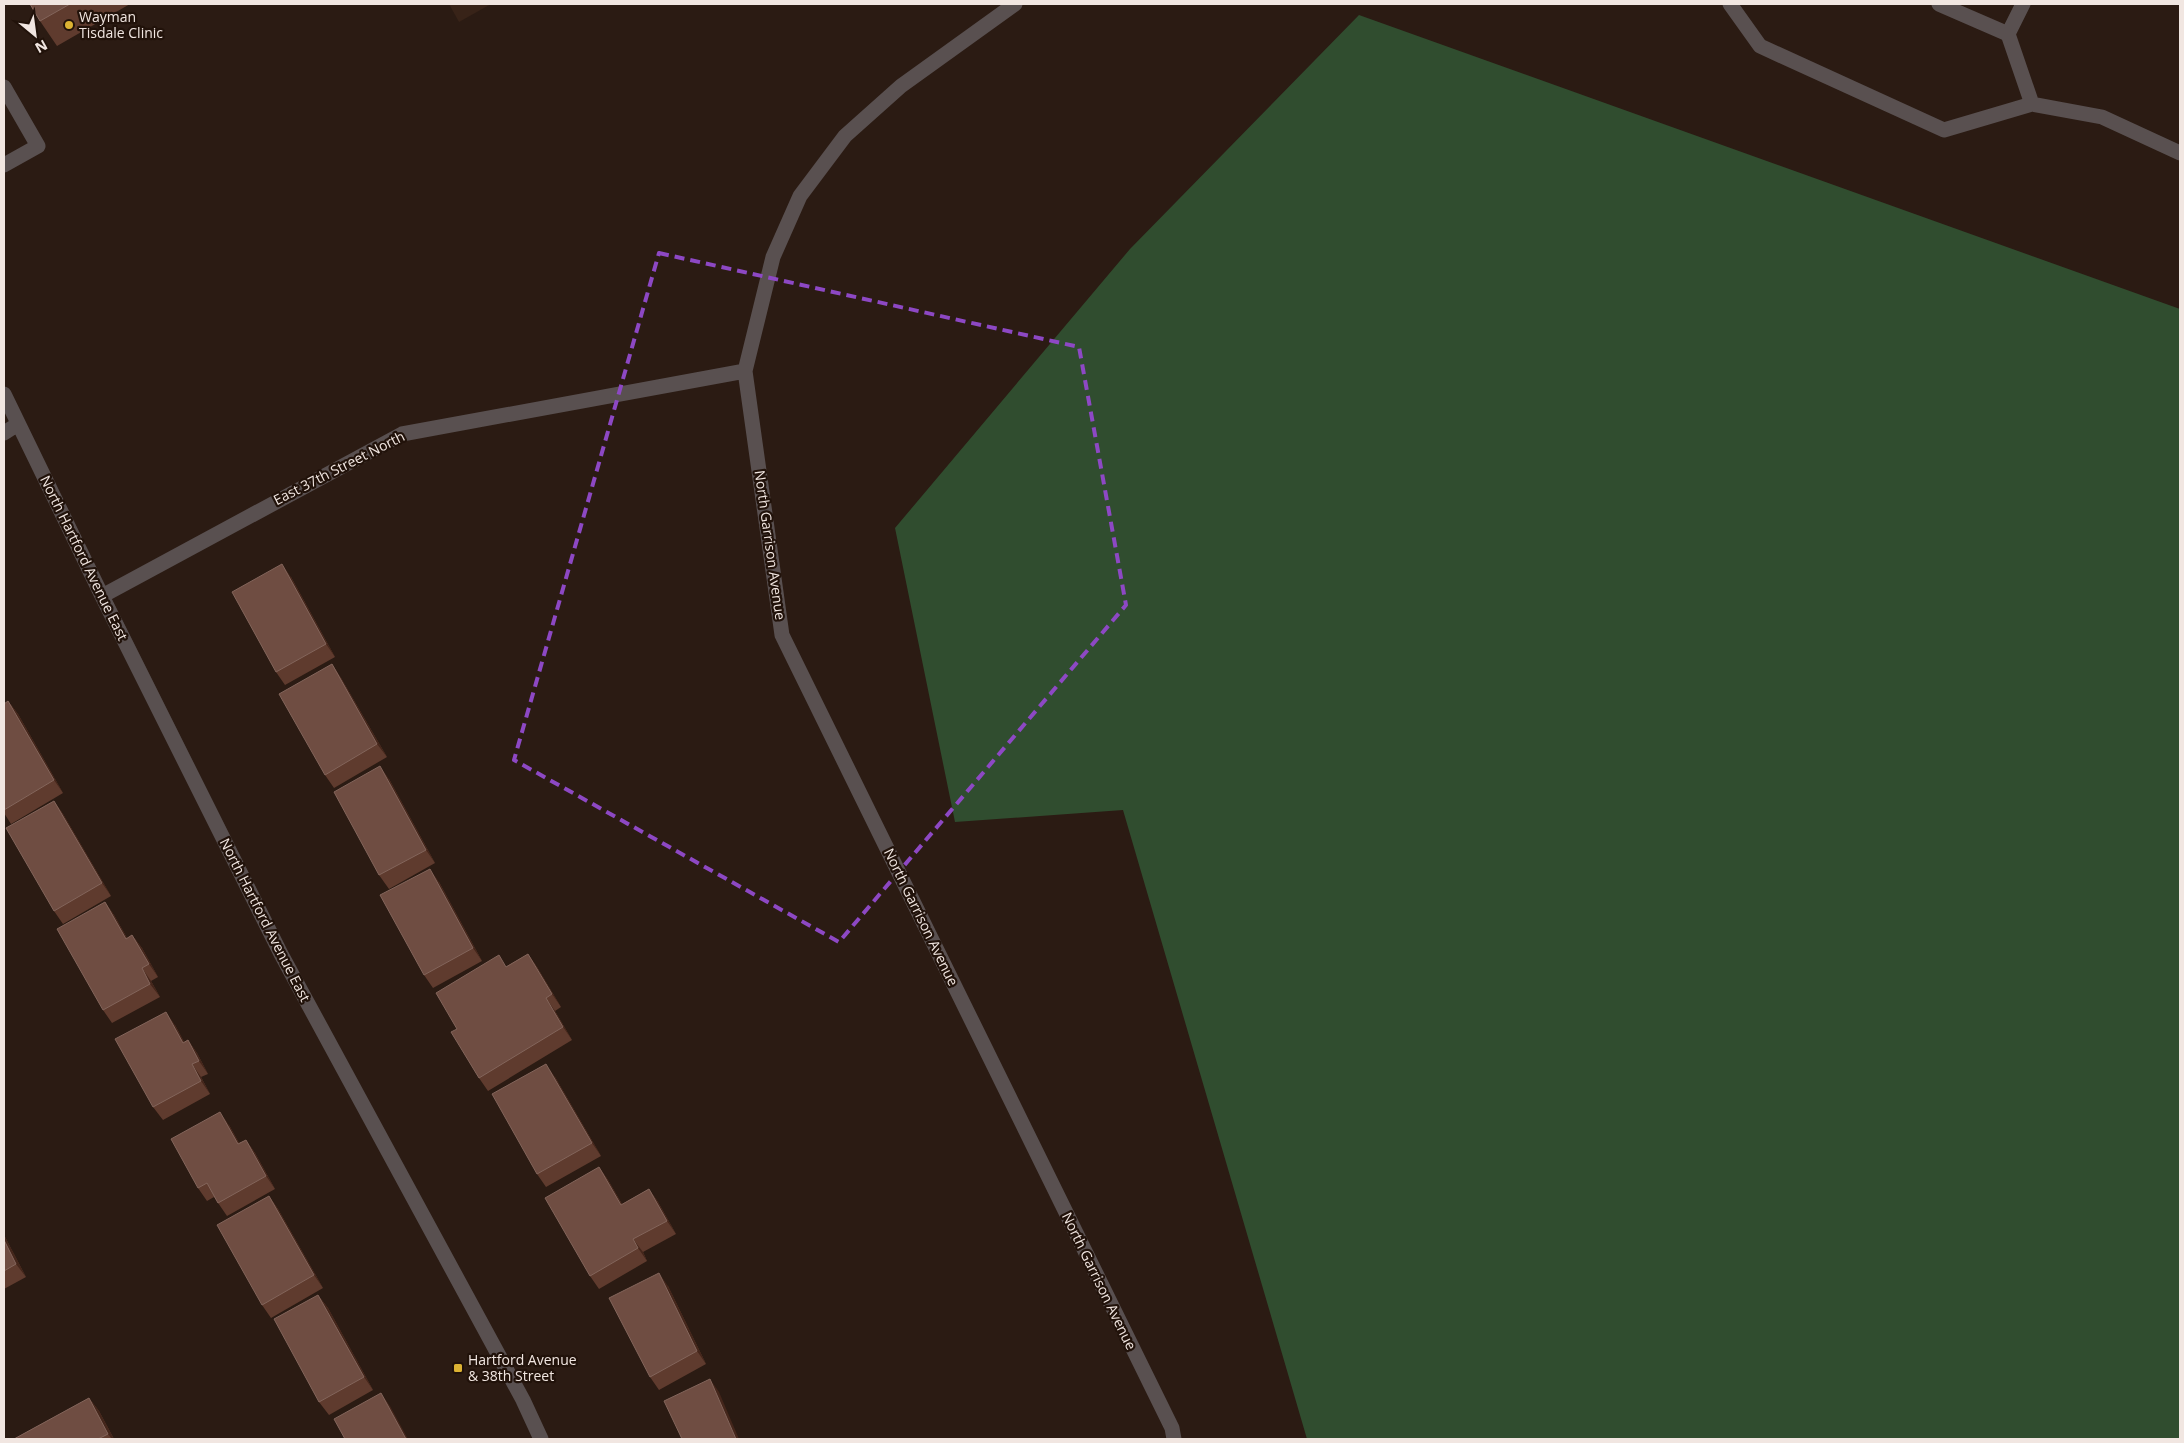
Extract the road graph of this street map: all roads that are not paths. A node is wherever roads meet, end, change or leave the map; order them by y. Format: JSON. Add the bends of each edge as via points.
{"nodes":[{"id":1,"x":1015,"y":4,"type":"edge"},
{"id":2,"x":1730,"y":4,"type":"edge"},
{"id":3,"x":1939,"y":4,"type":"edge"},
{"id":4,"x":2022,"y":4,"type":"edge"},
{"id":5,"x":2008,"y":34,"type":"junction"},
{"id":6,"x":4,"y":87,"type":"edge"},
{"id":7,"x":2032,"y":104,"type":"junction"},
{"id":8,"x":2180,"y":153,"type":"edge"},
{"id":9,"x":4,"y":165,"type":"edge"},
{"id":10,"x":745,"y":371,"type":"junction"},
{"id":11,"x":4,"y":394,"type":"edge"},
{"id":12,"x":18,"y":424,"type":"junction"},
{"id":13,"x":4,"y":433,"type":"edge"},
{"id":14,"x":102,"y":596,"type":"junction"},
{"id":15,"x":541,"y":1439,"type":"edge"},
{"id":16,"x":1174,"y":1439,"type":"edge"}],
"edges":[{"from":1,"to":10,"type":"street","via":[[901,86],[845,136],[800,196],[773,257]]},
{"from":2,"to":7,"type":"street","via":[[1760,46],[1944,130]]},
{"from":3,"to":5,"type":"street"},
{"from":4,"to":5,"type":"street"},
{"from":5,"to":7,"type":"street"},
{"from":6,"to":9,"type":"street","via":[[38,146]]},
{"from":7,"to":8,"type":"street","via":[[2102,117]]},
{"from":10,"to":14,"type":"street","name":"East 37th Street North","via":[[402,434]]},
{"from":10,"to":16,"type":"street","name":"North Garrison Avenue","via":[[782,635],[1172,1428]]},
{"from":11,"to":12,"type":"street","name":"North Hartford Avenue East"},
{"from":12,"to":13,"type":"street"},
{"from":12,"to":14,"type":"street","name":"North Hartford Avenue East"},
{"from":14,"to":15,"type":"street","name":"North Hartford Avenue East","via":[[281,954]]}]}
